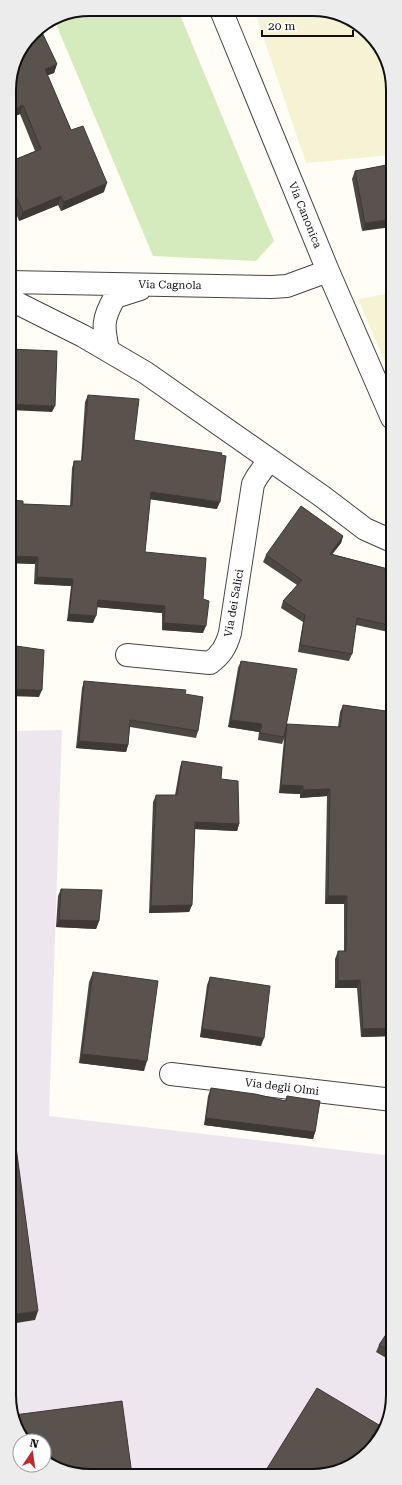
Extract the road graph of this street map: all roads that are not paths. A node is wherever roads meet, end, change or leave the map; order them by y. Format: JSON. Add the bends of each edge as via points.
{"nodes":[{"id":1,"x":223,"y":16,"type":"edge"},
{"id":2,"x":328,"y":271,"type":"junction"},
{"id":3,"x":16,"y":282,"type":"edge"},
{"id":4,"x":157,"y":285,"type":"junction"},
{"id":5,"x":16,"y":302,"type":"edge"},
{"id":6,"x":108,"y":350,"type":"junction"},
{"id":7,"x":386,"y":404,"type":"edge"},
{"id":8,"x":269,"y":460,"type":"junction"},
{"id":9,"x":386,"y":539,"type":"edge"},
{"id":10,"x":127,"y":655,"type":"dead end"},
{"id":11,"x":171,"y":1074,"type":"dead end"},
{"id":12,"x":386,"y":1099,"type":"edge"}],
"edges":[{"from":1,"to":2,"type":"street","name":"Via Canonica"},
{"from":2,"to":4,"type":"street","name":"Via Cagnola","via":[[287,286]]},
{"from":2,"to":7,"type":"street","name":"Via Canonica"},
{"from":3,"to":4,"type":"street","name":"Via Cagnola"},
{"from":4,"to":6,"type":"street","via":[[115,297],[108,309],[103,330]]},
{"from":5,"to":6,"type":"street"},
{"from":6,"to":8,"type":"street","via":[[146,373]]},
{"from":8,"to":9,"type":"street","via":[[323,497],[364,530]]},
{"from":8,"to":10,"type":"street","name":"Via dei Salici","via":[[253,484],[230,633],[220,656],[210,664]]},
{"from":11,"to":12,"type":"street","name":"Via degli Olmi"}]}
